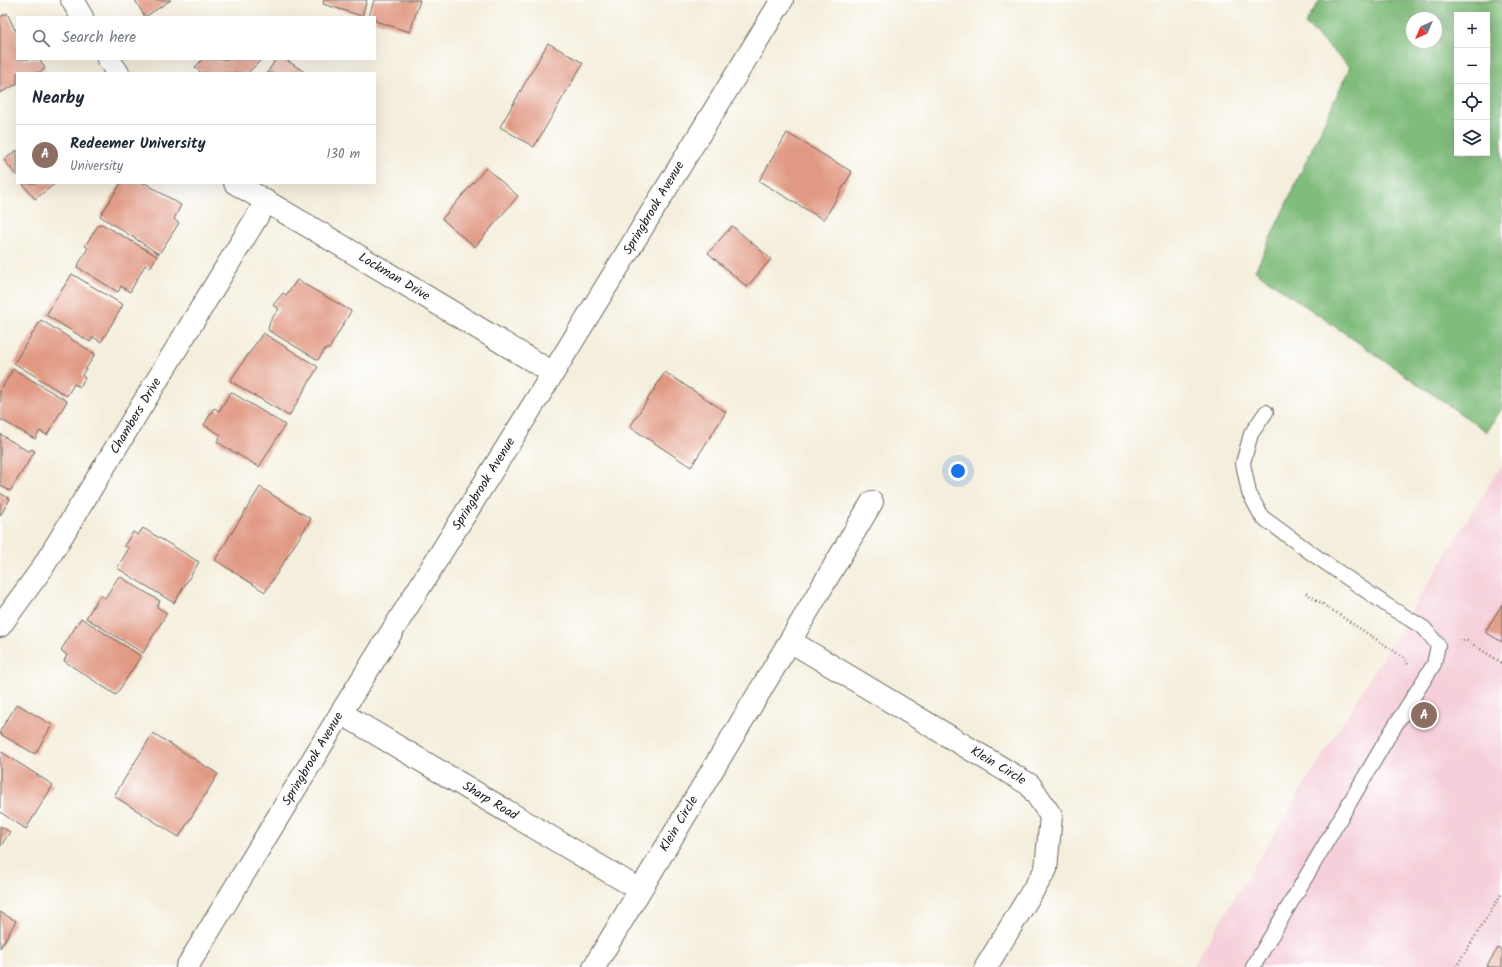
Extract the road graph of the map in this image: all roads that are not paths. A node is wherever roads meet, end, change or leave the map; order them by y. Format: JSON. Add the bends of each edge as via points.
{"nodes":[{"id":1,"x":72,"y":0,"type":"edge"},
{"id":2,"x":782,"y":0,"type":"edge"},
{"id":3,"x":81,"y":16,"type":"edge"},
{"id":4,"x":109,"y":60,"type":"edge"},
{"id":5,"x":117,"y":72,"type":"edge"},
{"id":6,"x":237,"y":184,"type":"edge"},
{"id":7,"x":266,"y":202,"type":"junction"},
{"id":8,"x":553,"y":373,"type":"junction"},
{"id":9,"x":1266,"y":412,"type":"dead end"},
{"id":10,"x":872,"y":502,"type":"dead end"},
{"id":11,"x":0,"y":626,"type":"edge"},
{"id":12,"x":790,"y":641,"type":"junction"},
{"id":13,"x":341,"y":712,"type":"junction"},
{"id":14,"x":640,"y":890,"type":"junction"},
{"id":15,"x":186,"y":967,"type":"edge"},
{"id":16,"x":594,"y":967,"type":"edge"},
{"id":17,"x":986,"y":967,"type":"edge"},
{"id":18,"x":1254,"y":967,"type":"edge"}],
"edges":[{"from":1,"to":3,"type":"street"},
{"from":2,"to":8,"type":"street","name":"Springbrook Avenue"},
{"from":4,"to":5,"type":"street"},
{"from":6,"to":7,"type":"street","name":"Lockman Drive"},
{"from":7,"to":8,"type":"street","name":"Lockman Drive"},
{"from":7,"to":11,"type":"street","name":"Chambers Drive","via":[[62,537]]},
{"from":8,"to":13,"type":"street","name":"Springbrook Avenue"},
{"from":9,"to":18,"type":"lane","via":[[1251,434],[1243,463],[1249,493],[1262,517],[1314,556],[1424,628],[1438,645],[1434,664],[1391,732]]},
{"from":10,"to":12,"type":"street","name":"Klein Circle"},
{"from":12,"to":14,"type":"street","name":"Klein Circle"},
{"from":12,"to":17,"type":"street","name":"Klein Circle","via":[[1030,785],[1051,816],[1046,869]]},
{"from":13,"to":14,"type":"street","name":"Sharp Road"},
{"from":13,"to":15,"type":"street","name":"Springbrook Avenue"},
{"from":14,"to":16,"type":"street","name":"Klein Circle"}]}
